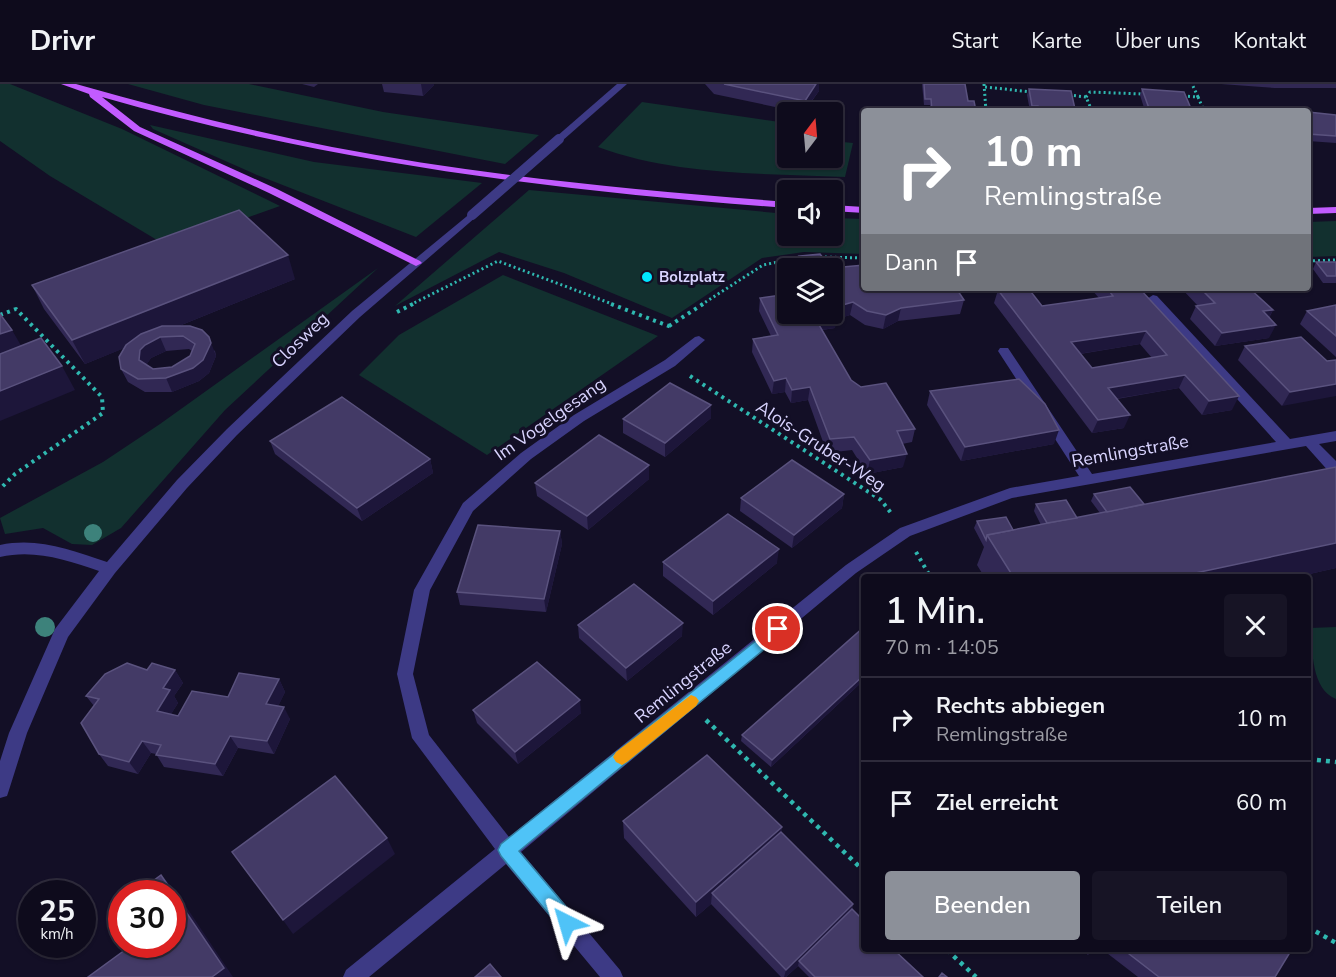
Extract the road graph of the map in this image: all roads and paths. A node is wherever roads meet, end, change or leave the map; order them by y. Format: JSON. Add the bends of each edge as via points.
{"nodes":[{"id":1,"x":66,"y":84,"type":"edge"},
{"id":2,"x":622,"y":84,"type":"edge"},
{"id":3,"x":1192,"y":84,"type":"edge"},
{"id":4,"x":985,"y":86,"type":"edge"},
{"id":5,"x":86,"y":90,"type":"junction"},
{"id":6,"x":1041,"y":93,"type":"edge"},
{"id":7,"x":1143,"y":94,"type":"edge"},
{"id":8,"x":1064,"y":95,"type":"edge"},
{"id":9,"x":1176,"y":96,"type":"edge"},
{"id":10,"x":1086,"y":97,"type":"junction"},
{"id":11,"x":1198,"y":97,"type":"junction"},
{"id":12,"x":986,"y":108,"type":"edge"},
{"id":13,"x":1091,"y":108,"type":"edge"},
{"id":14,"x":1203,"y":108,"type":"edge"},
{"id":15,"x":777,"y":204,"type":"edge"},
{"id":16,"x":843,"y":209,"type":"edge"},
{"id":17,"x":861,"y":210,"type":"edge"},
{"id":18,"x":1336,"y":210,"type":"edge"},
{"id":19,"x":1311,"y":212,"type":"edge"},
{"id":20,"x":806,"y":257,"type":"edge"},
{"id":21,"x":817,"y":257,"type":"edge"},
{"id":22,"x":861,"y":258,"type":"edge"},
{"id":23,"x":1336,"y":260,"type":"edge"},
{"id":24,"x":1311,"y":261,"type":"edge"},
{"id":25,"x":416,"y":262,"type":"junction"},
{"id":26,"x":1153,"y":299,"type":"edge"},
{"id":27,"x":356,"y":314,"type":"junction"},
{"id":28,"x":0,"y":315,"type":"edge"},
{"id":29,"x":669,"y":326,"type":"junction"},
{"id":30,"x":699,"y":340,"type":"joint"},
{"id":31,"x":1004,"y":351,"type":"dead end"},
{"id":32,"x":670,"y":363,"type":"junction"},
{"id":33,"x":1336,"y":436,"type":"edge"},
{"id":34,"x":1308,"y":440,"type":"junction"},
{"id":35,"x":1286,"y":444,"type":"junction"},
{"id":36,"x":1336,"y":470,"type":"edge"},
{"id":37,"x":1088,"y":478,"type":"junction"},
{"id":38,"x":0,"y":489,"type":"edge"},
{"id":39,"x":905,"y":532,"type":"junction"},
{"id":40,"x":0,"y":551,"type":"edge"},
{"id":41,"x":110,"y":569,"type":"junction"},
{"id":42,"x":929,"y":574,"type":"edge"},
{"id":43,"x":688,"y":704,"type":"junction"},
{"id":44,"x":1311,"y":759,"type":"edge"},
{"id":45,"x":1336,"y":762,"type":"edge"},
{"id":46,"x":0,"y":790,"type":"edge"},
{"id":47,"x":507,"y":850,"type":"junction"},
{"id":48,"x":861,"y":868,"type":"edge"},
{"id":49,"x":1311,"y":929,"type":"edge"},
{"id":50,"x":1336,"y":943,"type":"edge"},
{"id":51,"x":949,"y":952,"type":"edge"},
{"id":52,"x":353,"y":977,"type":"edge"},
{"id":53,"x":613,"y":977,"type":"edge"},
{"id":54,"x":976,"y":977,"type":"edge"}],
"edges":[{"from":1,"to":5,"type":"main road"},
{"from":2,"to":25,"type":"street","name":"Closweg","bridge":true},
{"from":3,"to":11,"type":"path"},
{"from":4,"to":6,"type":"path"},
{"from":4,"to":12,"type":"path"},
{"from":5,"to":15,"type":"main road","via":[[215,124],[383,158],[626,192]]},
{"from":5,"to":25,"type":"main road","via":[[137,129]]},
{"from":7,"to":10,"type":"path","via":[[1100,91],[1090,92]]},
{"from":8,"to":10,"type":"path"},
{"from":9,"to":11,"type":"path"},
{"from":10,"to":13,"type":"path"},
{"from":11,"to":14,"type":"path"},
{"from":16,"to":17,"type":"main road"},
{"from":18,"to":19,"type":"main road"},
{"from":20,"to":29,"type":"path","via":[[764,265]]},
{"from":21,"to":22,"type":"path"},
{"from":23,"to":24,"type":"path"},
{"from":25,"to":27,"type":"street","name":"Closweg"},
{"from":26,"to":35,"type":"street"},
{"from":27,"to":29,"type":"path","via":[[390,316],[498,261]]},
{"from":27,"to":41,"type":"street","name":"Closweg","via":[[182,484]]},
{"from":28,"to":38,"type":"path","via":[[16,309],[102,397],[103,413],[15,474]]},
{"from":29,"to":30,"type":"path"},
{"from":30,"to":32,"type":"street","name":"Im Vogelgesang"},
{"from":31,"to":37,"type":"street"},
{"from":32,"to":39,"type":"path","name":"Alois-Gruber-Weg","via":[[881,500]]},
{"from":32,"to":47,"type":"street","name":"Im Vogelgesang","via":[[525,456],[468,507],[422,590],[405,674],[421,738]]},
{"from":33,"to":34,"type":"street","name":"Remlingstraße"},
{"from":34,"to":35,"type":"street","name":"Remlingstraße"},
{"from":34,"to":36,"type":"street"},
{"from":35,"to":37,"type":"street","name":"Remlingstraße"},
{"from":37,"to":39,"type":"street","name":"Remlingstraße","via":[[1010,493]]},
{"from":39,"to":42,"type":"path","name":"Alois-Gruber-Weg"},
{"from":39,"to":43,"type":"street","name":"Remlingstraße","via":[[851,569]]},
{"from":40,"to":41,"type":"street","via":[[12,547],[50,549]]},
{"from":41,"to":46,"type":"street","name":"Closweg","via":[[61,634],[18,733]]},
{"from":43,"to":47,"type":"street","name":"Remlingstraße"},
{"from":43,"to":48,"type":"path"},
{"from":44,"to":45,"type":"path"},
{"from":47,"to":52,"type":"street","name":"Remlingstraße"},
{"from":47,"to":53,"type":"street","name":"Im Vogelgesang"},
{"from":49,"to":50,"type":"path"},
{"from":51,"to":54,"type":"path"}]}
